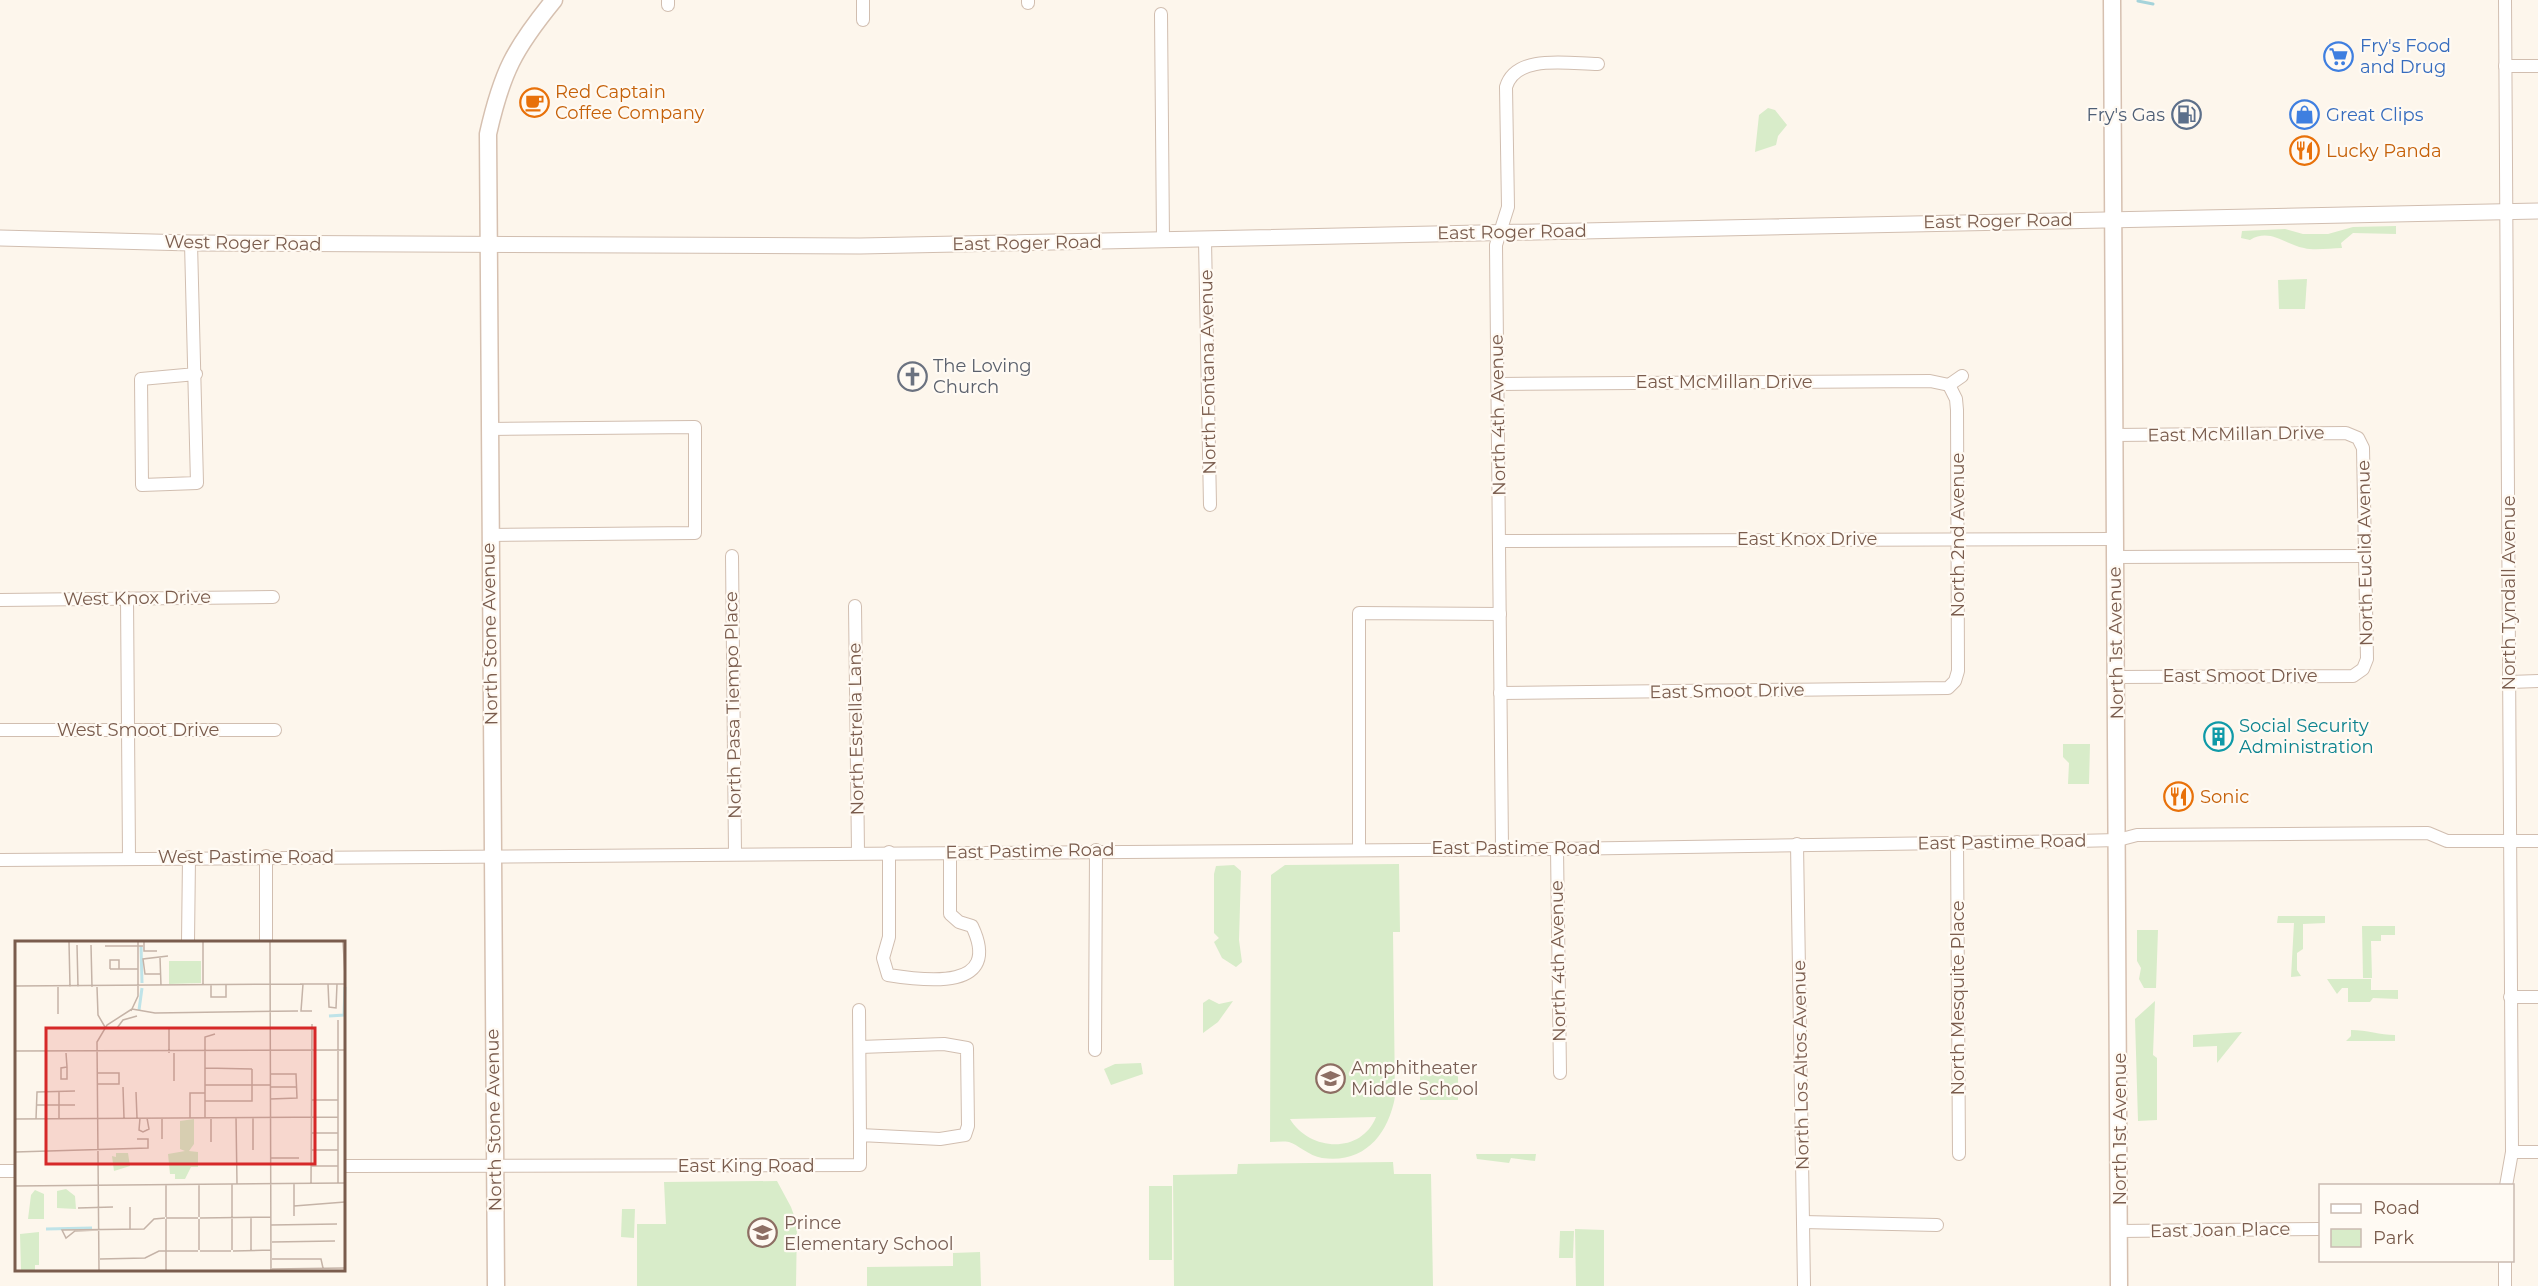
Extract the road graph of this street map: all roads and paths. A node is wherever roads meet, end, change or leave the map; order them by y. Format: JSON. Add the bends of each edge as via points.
{"nodes":[{"id":1,"x":554,"y":0,"type":"edge"},
{"id":2,"x":863,"y":0,"type":"edge"},
{"id":3,"x":2112,"y":0,"type":"edge"},
{"id":4,"x":2505,"y":0,"type":"edge"},
{"id":5,"x":1161,"y":14,"type":"dead end"},
{"id":6,"x":863,"y":20,"type":"dead end"},
{"id":7,"x":1598,"y":64,"type":"dead end"},
{"id":8,"x":2505,"y":66,"type":"junction"},
{"id":9,"x":2538,"y":66,"type":"edge"},
{"id":10,"x":2505,"y":211,"type":"junction"},
{"id":11,"x":2538,"y":211,"type":"edge"},
{"id":12,"x":2114,"y":218,"type":"junction"},
{"id":13,"x":1502,"y":232,"type":"junction"},
{"id":14,"x":0,"y":238,"type":"edge"},
{"id":15,"x":1163,"y":240,"type":"junction"},
{"id":16,"x":1205,"y":240,"type":"junction"},
{"id":17,"x":191,"y":243,"type":"junction"},
{"id":18,"x":487,"y":244,"type":"junction"},
{"id":19,"x":196,"y":374,"type":"junction"},
{"id":20,"x":1962,"y":376,"type":"dead end"},
{"id":21,"x":1498,"y":384,"type":"junction"},
{"id":22,"x":1949,"y":385,"type":"junction"},
{"id":23,"x":489,"y":429,"type":"junction"},
{"id":24,"x":2113,"y":435,"type":"junction"},
{"id":25,"x":2358,"y":438,"type":"joint"},
{"id":26,"x":1210,"y":504,"type":"dead end"},
{"id":27,"x":489,"y":535,"type":"junction"},
{"id":28,"x":1958,"y":538,"type":"junction"},
{"id":29,"x":2114,"y":539,"type":"junction"},
{"id":30,"x":1499,"y":541,"type":"junction"},
{"id":31,"x":732,"y":556,"type":"dead end"},
{"id":32,"x":2365,"y":556,"type":"junction"},
{"id":33,"x":2115,"y":557,"type":"junction"},
{"id":34,"x":273,"y":597,"type":"dead end"},
{"id":35,"x":128,"y":598,"type":"junction"},
{"id":36,"x":0,"y":600,"type":"edge"},
{"id":37,"x":855,"y":606,"type":"dead end"},
{"id":38,"x":1500,"y":614,"type":"junction"},
{"id":39,"x":2363,"y":669,"type":"joint"},
{"id":40,"x":2116,"y":677,"type":"junction"},
{"id":41,"x":2510,"y":681,"type":"junction"},
{"id":42,"x":2538,"y":681,"type":"edge"},
{"id":43,"x":1955,"y":685,"type":"joint"},
{"id":44,"x":1500,"y":693,"type":"junction"},
{"id":45,"x":0,"y":730,"type":"edge"},
{"id":46,"x":275,"y":730,"type":"dead end"},
{"id":47,"x":128,"y":731,"type":"junction"},
{"id":48,"x":2118,"y":840,"type":"junction"},
{"id":49,"x":2538,"y":841,"type":"edge"},
{"id":50,"x":1957,"y":842,"type":"junction"},
{"id":51,"x":2509,"y":842,"type":"junction"},
{"id":52,"x":1797,"y":844,"type":"junction"},
{"id":53,"x":1502,"y":848,"type":"junction"},
{"id":54,"x":1359,"y":849,"type":"junction"},
{"id":55,"x":1557,"y":849,"type":"junction"},
{"id":56,"x":1096,"y":850,"type":"junction"},
{"id":57,"x":858,"y":852,"type":"junction"},
{"id":58,"x":889,"y":852,"type":"junction"},
{"id":59,"x":950,"y":852,"type":"junction"},
{"id":60,"x":735,"y":853,"type":"junction"},
{"id":61,"x":492,"y":855,"type":"junction"},
{"id":62,"x":266,"y":856,"type":"junction"},
{"id":63,"x":129,"y":857,"type":"junction"},
{"id":64,"x":189,"y":857,"type":"junction"},
{"id":65,"x":0,"y":860,"type":"edge"},
{"id":66,"x":188,"y":941,"type":"edge"},
{"id":67,"x":266,"y":941,"type":"edge"},
{"id":68,"x":2510,"y":997,"type":"junction"},
{"id":69,"x":2538,"y":997,"type":"edge"},
{"id":70,"x":859,"y":1010,"type":"dead end"},
{"id":71,"x":860,"y":1047,"type":"junction"},
{"id":72,"x":1095,"y":1050,"type":"dead end"},
{"id":73,"x":1560,"y":1073,"type":"dead end"},
{"id":74,"x":860,"y":1135,"type":"junction"},
{"id":75,"x":2512,"y":1152,"type":"junction"},
{"id":76,"x":2538,"y":1152,"type":"edge"},
{"id":77,"x":1959,"y":1154,"type":"dead end"},
{"id":78,"x":345,"y":1166,"type":"edge"},
{"id":79,"x":496,"y":1167,"type":"junction"},
{"id":80,"x":2506,"y":1184,"type":"edge"},
{"id":81,"x":1803,"y":1222,"type":"junction"},
{"id":82,"x":1937,"y":1225,"type":"dead end"},
{"id":83,"x":2319,"y":1230,"type":"edge"},
{"id":84,"x":2120,"y":1231,"type":"junction"},
{"id":85,"x":2505,"y":1262,"type":"edge"},
{"id":86,"x":496,"y":1286,"type":"edge"},
{"id":87,"x":1804,"y":1286,"type":"edge"},
{"id":88,"x":2120,"y":1286,"type":"edge"},
{"id":89,"x":2505,"y":1286,"type":"edge"}],
"edges":[{"from":1,"to":18,"type":"main road","name":"North Stone Avenue","via":[[527,33],[499,86],[488,134]]},
{"from":2,"to":6,"type":"street"},
{"from":3,"to":12,"type":"main road","name":"North 1st Avenue"},
{"from":4,"to":8,"type":"street","name":"North Tyndall Avenue"},
{"from":5,"to":15,"type":"street"},
{"from":7,"to":13,"type":"street","name":"North 4th Avenue","via":[[1535,64],[1520,68],[1509,79],[1508,207]]},
{"from":8,"to":9,"type":"street"},
{"from":8,"to":10,"type":"street","name":"North Tyndall Avenue"},
{"from":10,"to":11,"type":"street","name":"East Roger Road"},
{"from":10,"to":12,"type":"street","name":"East Roger Road"},
{"from":10,"to":41,"type":"street","name":"North Tyndall Avenue"},
{"from":12,"to":13,"type":"street","name":"East Roger Road"},
{"from":12,"to":24,"type":"main road","name":"North 1st Avenue"},
{"from":13,"to":16,"type":"street","name":"East Roger Road"},
{"from":13,"to":21,"type":"street","name":"North 4th Avenue","via":[[1496,244]]},
{"from":14,"to":17,"type":"street","name":"West Roger Road"},
{"from":15,"to":16,"type":"street","name":"East Roger Road"},
{"from":15,"to":18,"type":"street","name":"East Roger Road","via":[[860,246]]},
{"from":16,"to":26,"type":"street","name":"North Fontana Avenue"},
{"from":17,"to":18,"type":"street","name":"West Roger Road"},
{"from":17,"to":19,"type":"street"},
{"from":18,"to":23,"type":"main road","name":"North Stone Avenue"},
{"from":19,"to":19,"type":"street","via":[[141,379],[142,485],[197,483]]},
{"from":20,"to":22,"type":"street"},
{"from":21,"to":22,"type":"street","name":"East McMillan Drive","via":[[1930,381]]},
{"from":21,"to":30,"type":"street","name":"North 4th Avenue"},
{"from":22,"to":28,"type":"street","name":"North 2nd Avenue","via":[[1957,410]]},
{"from":23,"to":27,"type":"main road","name":"North Stone Avenue"},
{"from":23,"to":27,"type":"street","via":[[695,427],[695,533]]},
{"from":24,"to":25,"type":"street","name":"East McMillan Drive","via":[[2346,433]]},
{"from":24,"to":29,"type":"main road","name":"North 1st Avenue"},
{"from":25,"to":32,"type":"street","name":"North Euclid Avenue","via":[[2363,448]]},
{"from":27,"to":61,"type":"main road","name":"North Stone Avenue"},
{"from":28,"to":29,"type":"street","name":"East Knox Drive"},
{"from":28,"to":30,"type":"street","name":"East Knox Drive"},
{"from":28,"to":43,"type":"street","name":"North 2nd Avenue"},
{"from":29,"to":33,"type":"main road","name":"North 1st Avenue"},
{"from":30,"to":38,"type":"street","name":"North 4th Avenue"},
{"from":31,"to":60,"type":"street","name":"North Pasa Tiempo Place"},
{"from":32,"to":33,"type":"street"},
{"from":32,"to":39,"type":"street","name":"North Euclid Avenue","via":[[2367,659]]},
{"from":33,"to":40,"type":"main road","name":"North 1st Avenue"},
{"from":34,"to":35,"type":"street","name":"West Knox Drive"},
{"from":35,"to":36,"type":"street","name":"West Knox Drive"},
{"from":35,"to":47,"type":"street"},
{"from":37,"to":57,"type":"street","name":"North Estrella Lane"},
{"from":38,"to":44,"type":"street","name":"North 4th Avenue"},
{"from":38,"to":54,"type":"street","via":[[1359,613]]},
{"from":39,"to":40,"type":"street","name":"East Smoot Drive","via":[[2353,676]]},
{"from":40,"to":48,"type":"main road","name":"North 1st Avenue"},
{"from":41,"to":42,"type":"street"},
{"from":41,"to":51,"type":"street","name":"North Tyndall Avenue"},
{"from":43,"to":44,"type":"street","name":"East Smoot Drive","via":[[1934,689]]},
{"from":44,"to":53,"type":"street","name":"North 4th Avenue"},
{"from":45,"to":47,"type":"street","name":"West Smoot Drive"},
{"from":46,"to":47,"type":"street","name":"West Smoot Drive"},
{"from":47,"to":63,"type":"street"},
{"from":48,"to":50,"type":"street","name":"East Pastime Road"},
{"from":48,"to":51,"type":"street","name":"East Pastime Road","via":[[2137,835],[2428,833],[2447,841]]},
{"from":48,"to":84,"type":"main road","name":"North 1st Avenue"},
{"from":49,"to":51,"type":"street","name":"East Pastime Road"},
{"from":50,"to":52,"type":"street","name":"East Pastime Road"},
{"from":50,"to":77,"type":"street","name":"North Mesquite Place"},
{"from":51,"to":68,"type":"street","name":"North Tyndall Avenue"},
{"from":52,"to":55,"type":"street","name":"East Pastime Road"},
{"from":52,"to":81,"type":"street","name":"North Los Altos Avenue"},
{"from":53,"to":54,"type":"street","name":"East Pastime Road"},
{"from":53,"to":55,"type":"street","name":"East Pastime Road"},
{"from":54,"to":56,"type":"street","name":"East Pastime Road"},
{"from":55,"to":73,"type":"street","name":"North 4th Avenue"},
{"from":56,"to":59,"type":"street","name":"East Pastime Road"},
{"from":56,"to":72,"type":"street"},
{"from":57,"to":58,"type":"street","name":"East Pastime Road"},
{"from":57,"to":60,"type":"street","name":"East Pastime Road"},
{"from":58,"to":59,"type":"street","name":"East Pastime Road"},
{"from":58,"to":59,"type":"street","via":[[889,937],[884,967],[888,975],[919,980],[965,976],[975,968],[978,938],[972,926],[950,914]]},
{"from":60,"to":61,"type":"street","name":"East Pastime Road"},
{"from":61,"to":62,"type":"street","name":"West Pastime Road"},
{"from":61,"to":79,"type":"main road","name":"North Stone Avenue"},
{"from":62,"to":64,"type":"street","name":"West Pastime Road"},
{"from":62,"to":67,"type":"street"},
{"from":63,"to":64,"type":"street","name":"West Pastime Road"},
{"from":63,"to":65,"type":"street","name":"West Pastime Road"},
{"from":64,"to":66,"type":"street"},
{"from":68,"to":69,"type":"street"},
{"from":68,"to":75,"type":"street","name":"North Tyndall Avenue"},
{"from":70,"to":71,"type":"street"},
{"from":71,"to":74,"type":"street"},
{"from":71,"to":74,"type":"street","via":[[944,1044],[967,1048],[968,1126],[965,1135],[940,1139]]},
{"from":74,"to":79,"type":"street","name":"East King Road","via":[[860,1165]]},
{"from":75,"to":76,"type":"street"},
{"from":75,"to":80,"type":"street","name":"North Tyndall Avenue"},
{"from":78,"to":79,"type":"street"},
{"from":79,"to":86,"type":"main road","name":"North Stone Avenue"},
{"from":81,"to":82,"type":"street"},
{"from":81,"to":87,"type":"street","name":"North Los Altos Avenue"},
{"from":83,"to":84,"type":"street","name":"East Joan Place"},
{"from":84,"to":88,"type":"main road","name":"North 1st Avenue"},
{"from":85,"to":89,"type":"street"}]}
